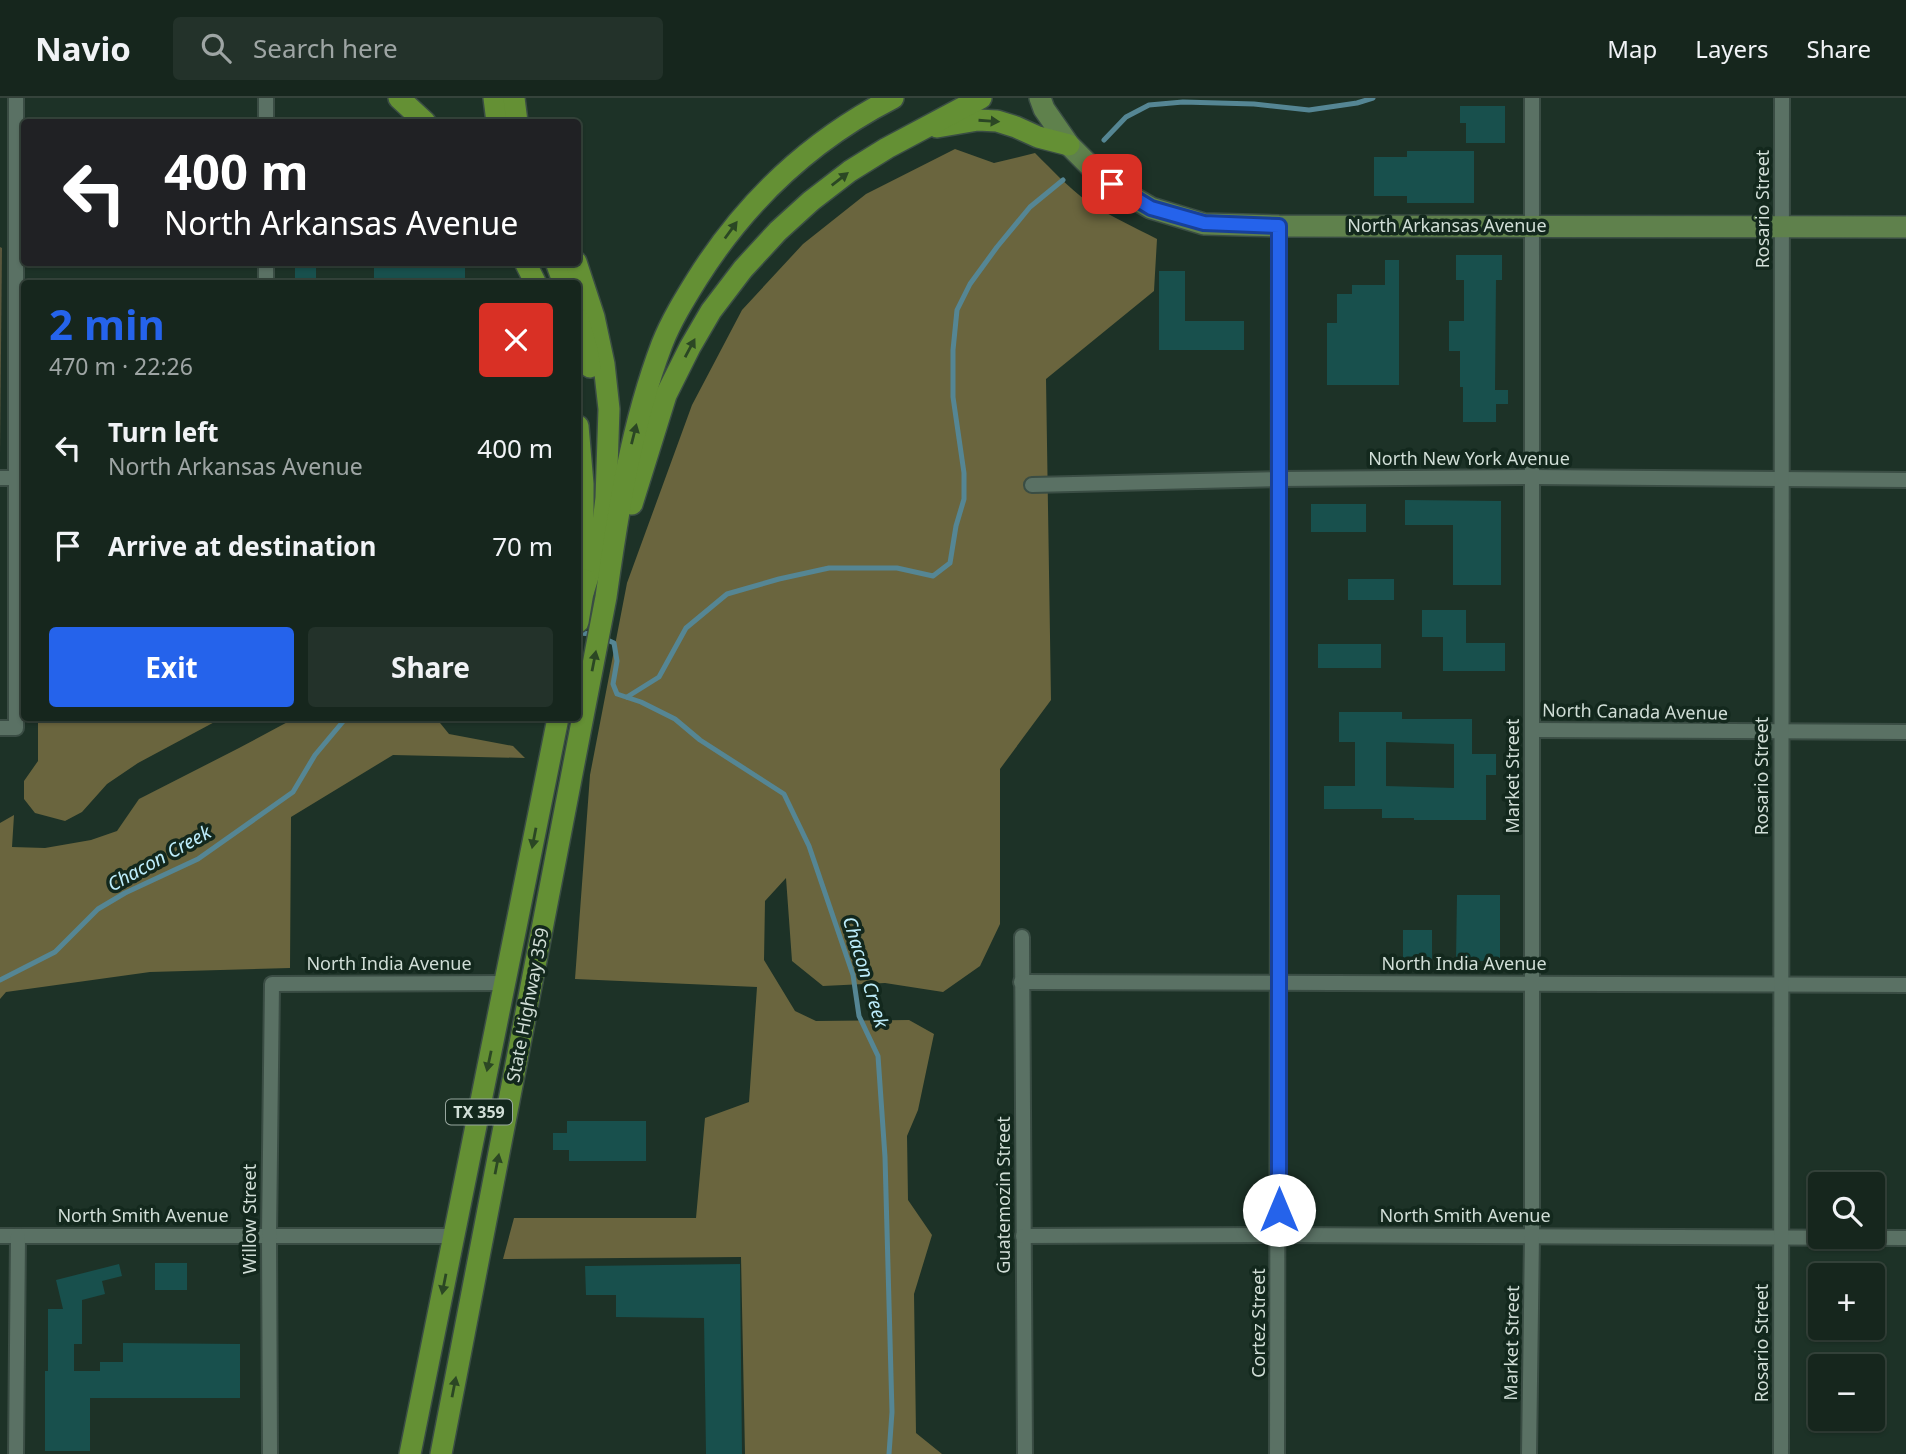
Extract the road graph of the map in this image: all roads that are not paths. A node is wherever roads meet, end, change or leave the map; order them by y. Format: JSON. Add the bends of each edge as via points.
{"nodes":[{"id":1,"x":16,"y":98,"type":"edge"},
{"id":2,"x":266,"y":98,"type":"edge"},
{"id":3,"x":399,"y":98,"type":"edge"},
{"id":4,"x":494,"y":98,"type":"edge"},
{"id":5,"x":514,"y":98,"type":"edge"},
{"id":6,"x":893,"y":98,"type":"edge"},
{"id":7,"x":960,"y":98,"type":"edge"},
{"id":8,"x":981,"y":98,"type":"edge"},
{"id":9,"x":1040,"y":98,"type":"edge"},
{"id":10,"x":1532,"y":98,"type":"edge"},
{"id":11,"x":1782,"y":98,"type":"edge"},
{"id":12,"x":266,"y":119,"type":"edge"},
{"id":13,"x":422,"y":119,"type":"edge"},
{"id":14,"x":497,"y":119,"type":"edge"},
{"id":15,"x":517,"y":119,"type":"edge"},
{"id":16,"x":921,"y":129,"type":"junction"},
{"id":17,"x":1069,"y":145,"type":"junction"},
{"id":18,"x":0,"y":224,"type":"edge"},
{"id":19,"x":20,"y":224,"type":"edge"},
{"id":20,"x":1279,"y":226,"type":"junction"},
{"id":21,"x":1531,"y":227,"type":"junction"},
{"id":22,"x":1782,"y":227,"type":"junction"},
{"id":23,"x":1906,"y":227,"type":"edge"},
{"id":24,"x":577,"y":266,"type":"edge"},
{"id":25,"x":581,"y":330,"type":"edge"},
{"id":26,"x":581,"y":461,"type":"edge"},
{"id":27,"x":1532,"y":477,"type":"junction"},
{"id":28,"x":0,"y":478,"type":"edge"},
{"id":29,"x":21,"y":478,"type":"edge"},
{"id":30,"x":1279,"y":479,"type":"junction"},
{"id":31,"x":1782,"y":480,"type":"junction"},
{"id":32,"x":1906,"y":480,"type":"edge"},
{"id":33,"x":1032,"y":485,"type":"dead end"},
{"id":34,"x":583,"y":593,"type":"junction"},
{"id":35,"x":606,"y":597,"type":"junction"},
{"id":36,"x":581,"y":605,"type":"edge"},
{"id":37,"x":557,"y":721,"type":"edge"},
{"id":38,"x":0,"y":728,"type":"edge"},
{"id":39,"x":1532,"y":730,"type":"junction"},
{"id":40,"x":1906,"y":732,"type":"edge"},
{"id":41,"x":1781,"y":733,"type":"junction"},
{"id":42,"x":1022,"y":937,"type":"dead end"},
{"id":43,"x":1021,"y":982,"type":"junction"},
{"id":44,"x":1279,"y":983,"type":"junction"},
{"id":45,"x":1532,"y":983,"type":"junction"},
{"id":46,"x":272,"y":984,"type":"joint"},
{"id":47,"x":505,"y":984,"type":"junction"},
{"id":48,"x":1781,"y":985,"type":"junction"},
{"id":49,"x":1906,"y":985,"type":"edge"},
{"id":50,"x":1279,"y":1235,"type":"junction"},
{"id":51,"x":0,"y":1236,"type":"edge"},
{"id":52,"x":18,"y":1236,"type":"junction"},
{"id":53,"x":269,"y":1236,"type":"junction"},
{"id":54,"x":453,"y":1236,"type":"junction"},
{"id":55,"x":1023,"y":1236,"type":"junction"},
{"id":56,"x":1532,"y":1236,"type":"junction"},
{"id":57,"x":1781,"y":1238,"type":"junction"},
{"id":58,"x":1906,"y":1238,"type":"edge"},
{"id":59,"x":433,"y":1335,"type":"junction"},
{"id":60,"x":16,"y":1454,"type":"edge"},
{"id":61,"x":270,"y":1454,"type":"edge"},
{"id":62,"x":410,"y":1454,"type":"edge"},
{"id":63,"x":424,"y":1454,"type":"edge"},
{"id":64,"x":441,"y":1454,"type":"edge"},
{"id":65,"x":1025,"y":1454,"type":"edge"},
{"id":66,"x":1277,"y":1454,"type":"edge"},
{"id":67,"x":1530,"y":1454,"type":"edge"},
{"id":68,"x":1781,"y":1454,"type":"edge"}],
"edges":[{"from":1,"to":19,"type":"street"},
{"from":2,"to":12,"type":"street"},
{"from":3,"to":13,"type":"main road"},
{"from":4,"to":14,"type":"main road"},
{"from":5,"to":15,"type":"main road"},
{"from":35,"to":6,"type":"main road","one_way":true,"via":[[634,434],[678,309],[741,217],[779,177],[826,139]]},
{"from":7,"to":16,"type":"main road"},
{"from":8,"to":16,"type":"main road"},
{"from":9,"to":17,"type":"main road","name":"North Arkansas Avenue"},
{"from":10,"to":21,"type":"street","name":"Market Street"},
{"from":11,"to":22,"type":"street","name":"Rosario Street"},
{"from":16,"to":17,"type":"main road","one_way":true,"via":[[997,121]]},
{"from":35,"to":16,"type":"main road","one_way":true,"via":[[666,395],[711,311],[743,269],[811,201],[850,171]]},
{"from":17,"to":20,"type":"main road","name":"North Arkansas Avenue","via":[[1100,176],[1151,208],[1204,223]]},
{"from":18,"to":19,"type":"street"},
{"from":19,"to":29,"type":"street"},
{"from":20,"to":21,"type":"main road","name":"North Arkansas Avenue"},
{"from":20,"to":30,"type":"street","name":"Cortez Street"},
{"from":21,"to":22,"type":"main road","name":"North Arkansas Avenue"},
{"from":21,"to":27,"type":"street","name":"Market Street"},
{"from":22,"to":23,"type":"main road","name":"North Arkansas Avenue"},
{"from":22,"to":31,"type":"street","name":"Rosario Street"},
{"from":24,"to":34,"type":"main road","via":[[594,317],[609,409],[606,498]]},
{"from":25,"to":34,"type":"main road","via":[[596,401],[598,442],[597,490]]},
{"from":26,"to":34,"type":"main road"},
{"from":27,"to":30,"type":"street","name":"North New York Avenue"},
{"from":27,"to":31,"type":"street","name":"North New York Avenue"},
{"from":27,"to":39,"type":"street","name":"Market Street"},
{"from":28,"to":29,"type":"street"},
{"from":29,"to":38,"type":"street","via":[[16,728]]},
{"from":30,"to":33,"type":"street","name":"North New York Avenue"},
{"from":30,"to":44,"type":"street","name":"Cortez Street"},
{"from":31,"to":32,"type":"street","name":"North New York Avenue"},
{"from":31,"to":41,"type":"street","name":"Rosario Street"},
{"from":34,"to":36,"type":"main road"},
{"from":64,"to":35,"type":"main road","name":"State Highway 359","number":"TX 359","one_way":true},
{"from":37,"to":47,"type":"main road","name":"State Highway 359","number":"TX 359","one_way":true},
{"from":39,"to":41,"type":"street","name":"North Canada Avenue"},
{"from":39,"to":45,"type":"street","name":"Market Street"},
{"from":40,"to":41,"type":"street","name":"North Canada Avenue"},
{"from":41,"to":48,"type":"street","name":"Rosario Street"},
{"from":42,"to":43,"type":"street","name":"Guatemozin Street"},
{"from":43,"to":44,"type":"street","name":"North India Avenue"},
{"from":43,"to":55,"type":"street","name":"Guatemozin Street"},
{"from":44,"to":45,"type":"street","name":"North India Avenue"},
{"from":44,"to":50,"type":"street","name":"Cortez Street"},
{"from":45,"to":48,"type":"street","name":"North India Avenue"},
{"from":45,"to":56,"type":"street","name":"Market Street"},
{"from":46,"to":47,"type":"street","name":"North India Avenue"},
{"from":46,"to":53,"type":"street","name":"Willow Street"},
{"from":47,"to":54,"type":"main road","name":"State Highway 359","number":"TX 359","one_way":true},
{"from":48,"to":49,"type":"street","name":"North India Avenue"},
{"from":48,"to":57,"type":"street","name":"Rosario Street"},
{"from":50,"to":55,"type":"street","name":"North Smith Avenue"},
{"from":50,"to":56,"type":"street","name":"North Smith Avenue"},
{"from":50,"to":66,"type":"street","name":"Cortez Street"},
{"from":51,"to":52,"type":"street","name":"North Smith Avenue"},
{"from":52,"to":53,"type":"street","name":"North Smith Avenue"},
{"from":52,"to":60,"type":"street"},
{"from":53,"to":54,"type":"street","name":"North Smith Avenue"},
{"from":53,"to":61,"type":"street","name":"Willow Street"},
{"from":54,"to":59,"type":"main road","name":"State Highway 359","number":"TX 359","one_way":true},
{"from":55,"to":65,"type":"street","name":"Guatemozin Street"},
{"from":56,"to":57,"type":"street","name":"North Smith Avenue"},
{"from":56,"to":67,"type":"street","name":"Market Street"},
{"from":57,"to":58,"type":"street","name":"North Smith Avenue"},
{"from":57,"to":68,"type":"street","name":"Rosario Street"},
{"from":59,"to":62,"type":"main road","name":"State Highway 359","number":"TX 359"},
{"from":59,"to":63,"type":"main road","via":[[435,1380]]}]}
